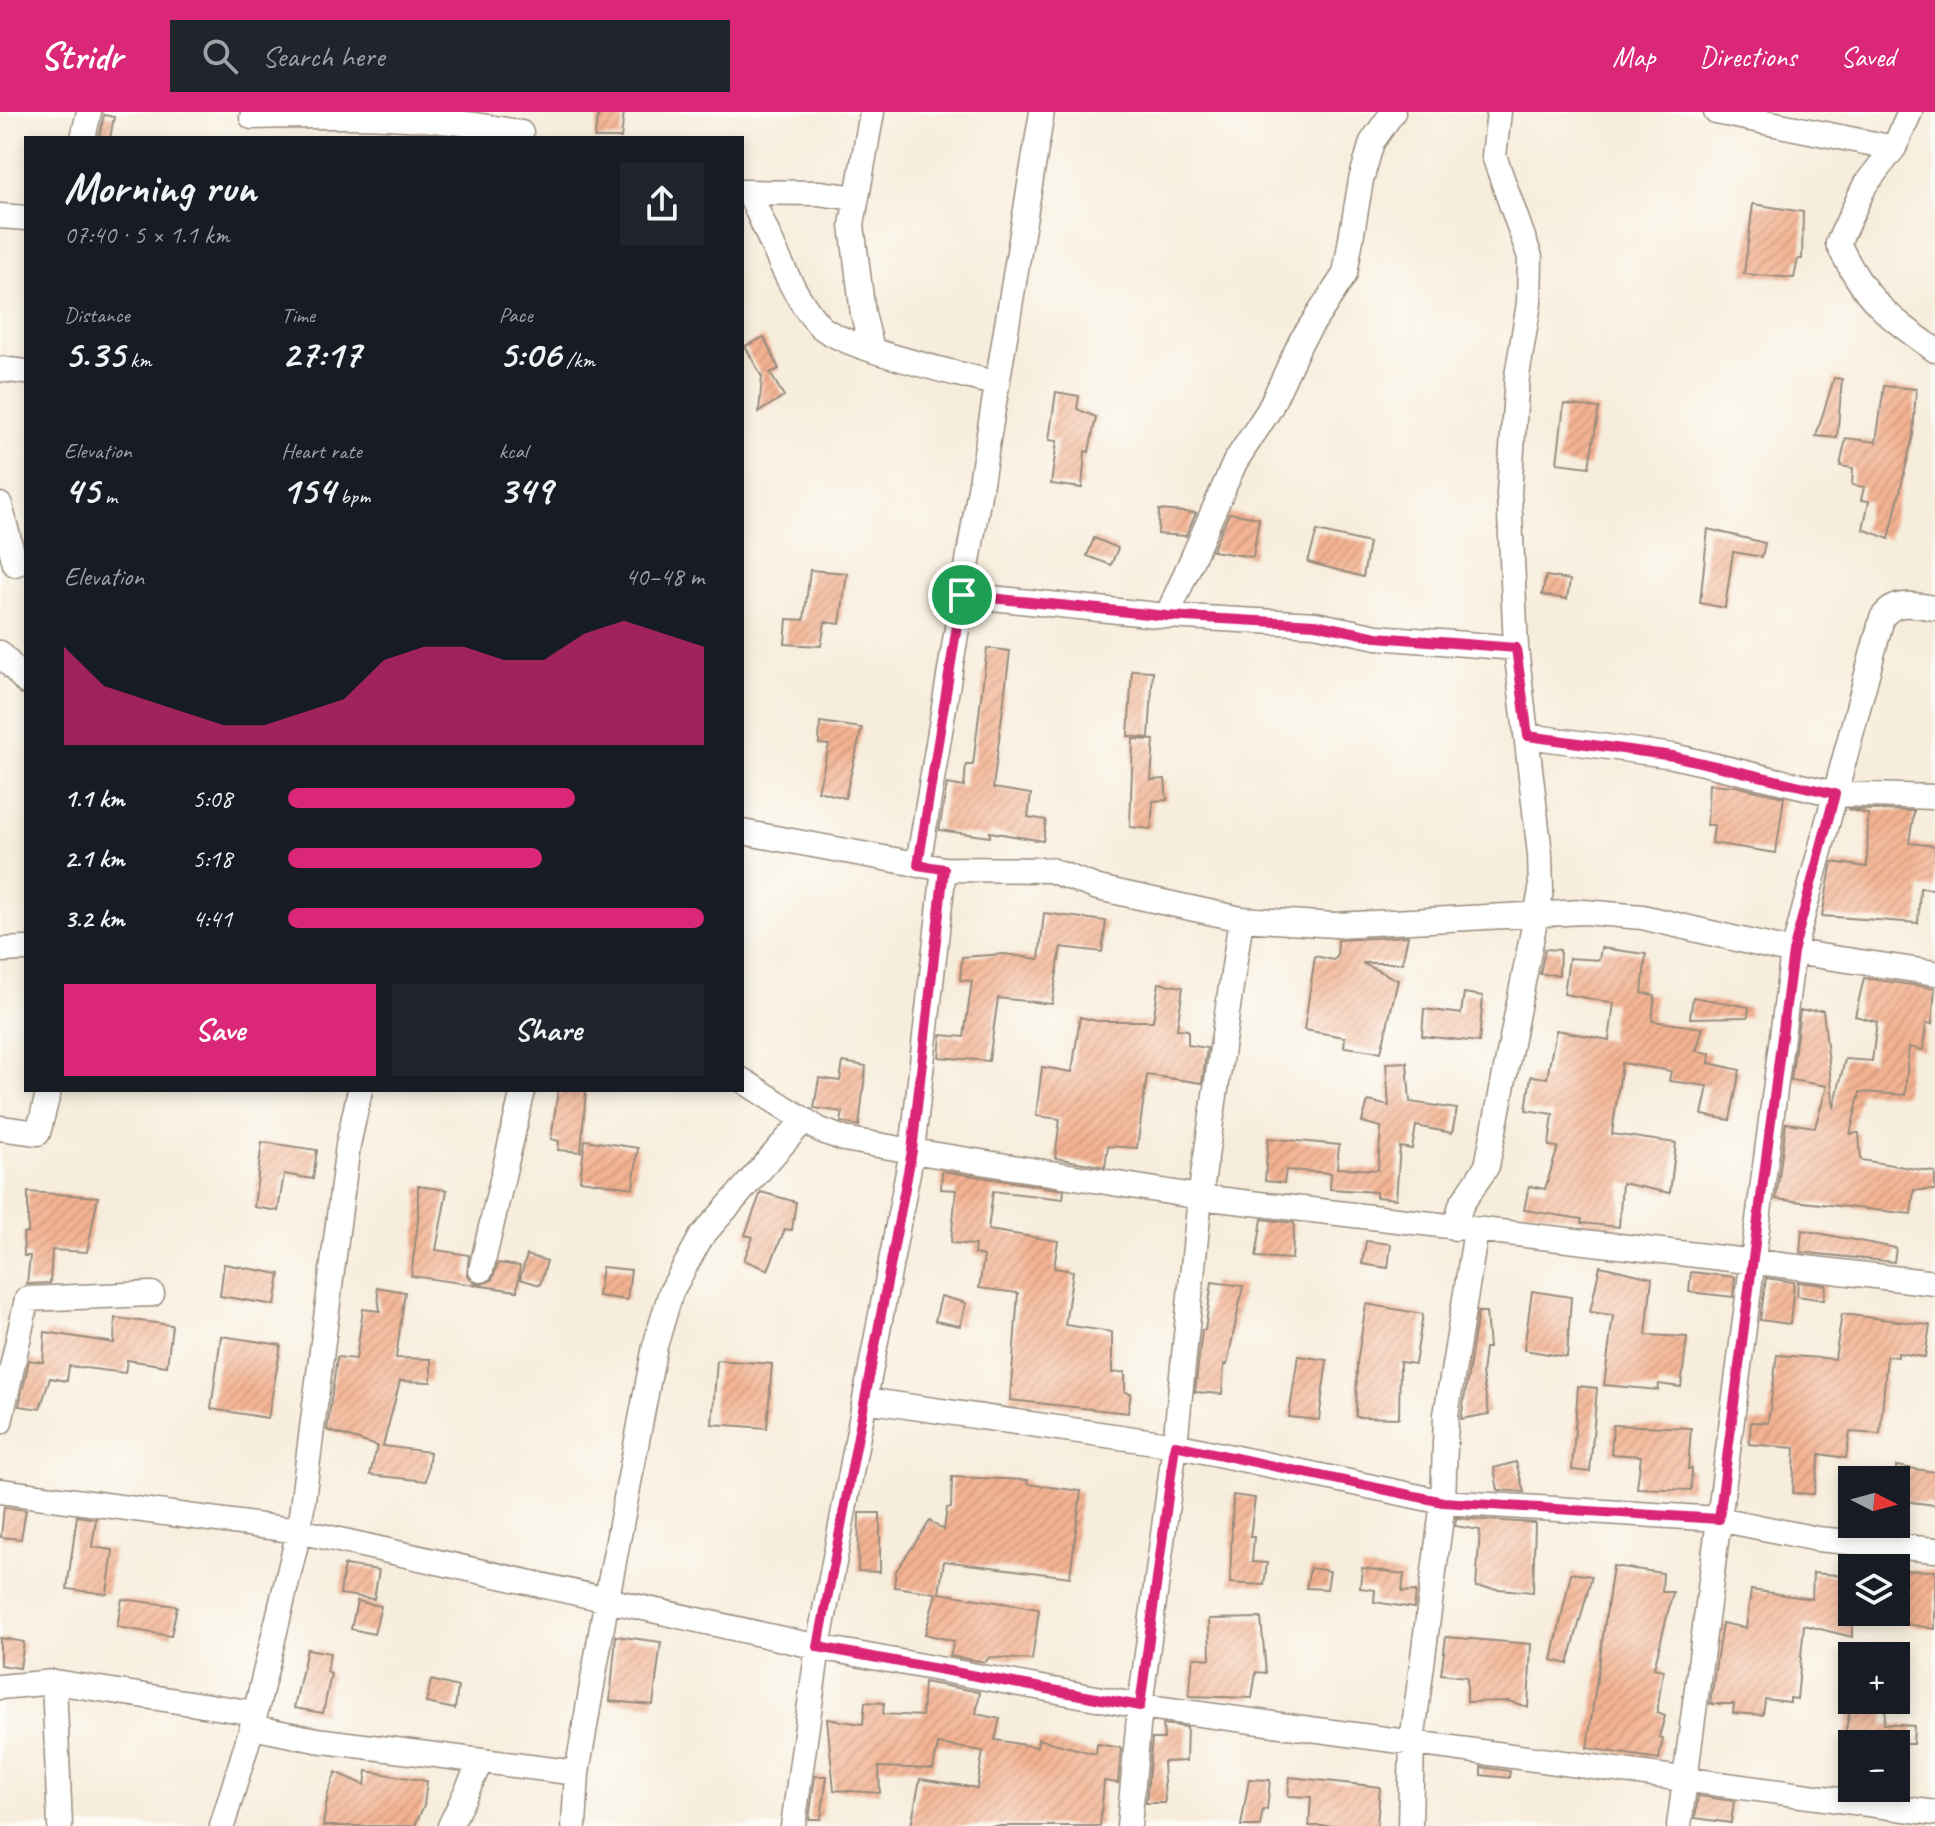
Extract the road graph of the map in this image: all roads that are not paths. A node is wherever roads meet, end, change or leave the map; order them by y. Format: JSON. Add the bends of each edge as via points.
{"nodes":[{"id":1,"x":89,"y":112,"type":"edge"},
{"id":2,"x":872,"y":112,"type":"edge"},
{"id":3,"x":1042,"y":112,"type":"edge"},
{"id":4,"x":1393,"y":112,"type":"edge"},
{"id":5,"x":1499,"y":112,"type":"edge"},
{"id":6,"x":1716,"y":112,"type":"edge"},
{"id":7,"x":1910,"y":112,"type":"edge"},
{"id":8,"x":251,"y":122,"type":"edge"},
{"id":9,"x":523,"y":128,"type":"edge"},
{"id":10,"x":83,"y":136,"type":"edge"},
{"id":11,"x":1894,"y":148,"type":"junction"},
{"id":12,"x":746,"y":193,"type":"edge"},
{"id":13,"x":856,"y":198,"type":"junction"},
{"id":14,"x":0,"y":216,"type":"edge"},
{"id":15,"x":24,"y":218,"type":"edge"},
{"id":16,"x":872,"y":349,"type":"junction"},
{"id":17,"x":1935,"y":350,"type":"edge"},
{"id":18,"x":0,"y":369,"type":"edge"},
{"id":19,"x":24,"y":372,"type":"edge"},
{"id":20,"x":997,"y":384,"type":"junction"},
{"id":21,"x":0,"y":505,"type":"edge"},
{"id":22,"x":14,"y":565,"type":"edge"},
{"id":23,"x":962,"y":595,"type":"junction"},
{"id":24,"x":1935,"y":608,"type":"edge"},
{"id":25,"x":1167,"y":616,"type":"junction"},
{"id":26,"x":1516,"y":648,"type":"junction"},
{"id":27,"x":0,"y":653,"type":"edge"},
{"id":28,"x":24,"y":680,"type":"edge"},
{"id":29,"x":1528,"y":736,"type":"junction"},
{"id":30,"x":1835,"y":794,"type":"junction"},
{"id":31,"x":1935,"y":797,"type":"edge"},
{"id":32,"x":744,"y":832,"type":"edge"},
{"id":33,"x":918,"y":865,"type":"junction"},
{"id":34,"x":944,"y":869,"type":"junction"},
{"id":35,"x":1538,"y":912,"type":"junction"},
{"id":36,"x":1241,"y":919,"type":"junction"},
{"id":37,"x":24,"y":949,"type":"edge"},
{"id":38,"x":0,"y":950,"type":"edge"},
{"id":39,"x":1793,"y":952,"type":"junction"},
{"id":40,"x":1935,"y":973,"type":"edge"},
{"id":41,"x":744,"y":1081,"type":"edge"},
{"id":42,"x":48,"y":1092,"type":"edge"},
{"id":43,"x":360,"y":1092,"type":"edge"},
{"id":44,"x":523,"y":1092,"type":"edge"},
{"id":45,"x":804,"y":1120,"type":"junction"},
{"id":46,"x":0,"y":1128,"type":"edge"},
{"id":47,"x":912,"y":1151,"type":"junction"},
{"id":48,"x":1200,"y":1197,"type":"junction"},
{"id":49,"x":1465,"y":1230,"type":"junction"},
{"id":50,"x":1753,"y":1264,"type":"junction"},
{"id":51,"x":481,"y":1270,"type":"dead end"},
{"id":52,"x":1935,"y":1283,"type":"edge"},
{"id":53,"x":152,"y":1294,"type":"dead end"},
{"id":54,"x":865,"y":1400,"type":"junction"},
{"id":55,"x":0,"y":1422,"type":"edge"},
{"id":56,"x":1175,"y":1445,"type":"junction"},
{"id":57,"x":0,"y":1491,"type":"edge"},
{"id":58,"x":1443,"y":1502,"type":"junction"},
{"id":59,"x":1719,"y":1519,"type":"junction"},
{"id":60,"x":299,"y":1531,"type":"junction"},
{"id":61,"x":1935,"y":1550,"type":"edge"},
{"id":62,"x":607,"y":1598,"type":"junction"},
{"id":63,"x":818,"y":1647,"type":"junction"},
{"id":64,"x":54,"y":1682,"type":"junction"},
{"id":65,"x":0,"y":1687,"type":"edge"},
{"id":66,"x":1140,"y":1706,"type":"junction"},
{"id":67,"x":253,"y":1720,"type":"junction"},
{"id":68,"x":1412,"y":1742,"type":"junction"},
{"id":69,"x":481,"y":1761,"type":"junction"},
{"id":70,"x":577,"y":1773,"type":"junction"},
{"id":71,"x":1685,"y":1779,"type":"junction"},
{"id":72,"x":1935,"y":1813,"type":"edge"},
{"id":73,"x":60,"y":1826,"type":"edge"},
{"id":74,"x":222,"y":1826,"type":"edge"},
{"id":75,"x":450,"y":1826,"type":"edge"},
{"id":76,"x":574,"y":1826,"type":"edge"},
{"id":77,"x":793,"y":1826,"type":"edge"},
{"id":78,"x":1129,"y":1826,"type":"edge"},
{"id":79,"x":1410,"y":1826,"type":"edge"},
{"id":80,"x":1679,"y":1826,"type":"edge"}],
"edges":[{"from":1,"to":10,"type":"street"},
{"from":2,"to":13,"type":"street"},
{"from":3,"to":20,"type":"street"},
{"from":4,"to":25,"type":"street","via":[[1372,142],[1345,274],[1301,341],[1269,410],[1235,462]]},
{"from":5,"to":26,"type":"street","via":[[1494,156],[1530,257],[1509,493]]},
{"from":6,"to":11,"type":"street"},
{"from":7,"to":11,"type":"street"},
{"from":8,"to":9,"type":"street","via":[[380,114]]},
{"from":11,"to":17,"type":"street","via":[[1865,185],[1838,243],[1853,277],[1885,316]]},
{"from":12,"to":13,"type":"street"},
{"from":12,"to":16,"type":"street","via":[[818,324],[832,335]]},
{"from":13,"to":16,"type":"street","via":[[852,225]]},
{"from":14,"to":15,"type":"street"},
{"from":16,"to":20,"type":"street"},
{"from":18,"to":19,"type":"street"},
{"from":20,"to":23,"type":"street"},
{"from":21,"to":22,"type":"street"},
{"from":23,"to":25,"type":"street"},
{"from":23,"to":33,"type":"street"},
{"from":24,"to":30,"type":"street","via":[[1901,604],[1889,607],[1882,618]]},
{"from":25,"to":26,"type":"street","via":[[1315,624],[1377,637]]},
{"from":26,"to":29,"type":"street"},
{"from":27,"to":28,"type":"street"},
{"from":29,"to":30,"type":"street","via":[[1673,756]]},
{"from":29,"to":35,"type":"street","via":[[1540,854]]},
{"from":30,"to":31,"type":"street"},
{"from":30,"to":39,"type":"street"},
{"from":32,"to":33,"type":"street"},
{"from":33,"to":34,"type":"street"},
{"from":34,"to":36,"type":"street","via":[[1050,870],[1098,888]]},
{"from":34,"to":47,"type":"street"},
{"from":35,"to":36,"type":"street","via":[[1335,925]]},
{"from":35,"to":39,"type":"street","via":[[1642,917]]},
{"from":35,"to":49,"type":"street","via":[[1487,1166],[1461,1205]]},
{"from":36,"to":48,"type":"street"},
{"from":37,"to":38,"type":"street"},
{"from":39,"to":40,"type":"street"},
{"from":39,"to":50,"type":"street"},
{"from":41,"to":45,"type":"street"},
{"from":42,"to":46,"type":"street","via":[[38,1133]]},
{"from":43,"to":60,"type":"street","via":[[348,1145]]},
{"from":44,"to":51,"type":"street"},
{"from":45,"to":47,"type":"street","via":[[844,1139]]},
{"from":45,"to":62,"type":"street","via":[[701,1237],[671,1292],[655,1346]]},
{"from":47,"to":48,"type":"street"},
{"from":47,"to":54,"type":"street"},
{"from":48,"to":49,"type":"street"},
{"from":48,"to":56,"type":"street"},
{"from":49,"to":50,"type":"street","via":[[1614,1243]]},
{"from":49,"to":58,"type":"street"},
{"from":50,"to":52,"type":"street"},
{"from":50,"to":59,"type":"street"},
{"from":53,"to":55,"type":"street","via":[[27,1299]]},
{"from":54,"to":56,"type":"street"},
{"from":54,"to":63,"type":"street"},
{"from":56,"to":58,"type":"street"},
{"from":56,"to":66,"type":"street"},
{"from":57,"to":60,"type":"street"},
{"from":58,"to":59,"type":"street"},
{"from":58,"to":68,"type":"street"},
{"from":59,"to":61,"type":"street","via":[[1817,1539]]},
{"from":59,"to":71,"type":"street"},
{"from":60,"to":62,"type":"street"},
{"from":60,"to":67,"type":"street"},
{"from":62,"to":63,"type":"street"},
{"from":62,"to":70,"type":"street"},
{"from":63,"to":66,"type":"street"},
{"from":63,"to":77,"type":"street"},
{"from":64,"to":65,"type":"street"},
{"from":64,"to":67,"type":"street"},
{"from":64,"to":73,"type":"street"},
{"from":66,"to":68,"type":"street"},
{"from":66,"to":78,"type":"street"},
{"from":67,"to":69,"type":"street","via":[[316,1740]]},
{"from":67,"to":74,"type":"street"},
{"from":68,"to":71,"type":"street"},
{"from":68,"to":79,"type":"street"},
{"from":69,"to":70,"type":"street"},
{"from":69,"to":75,"type":"street"},
{"from":70,"to":76,"type":"street"},
{"from":71,"to":72,"type":"street"},
{"from":71,"to":80,"type":"street"}]}
